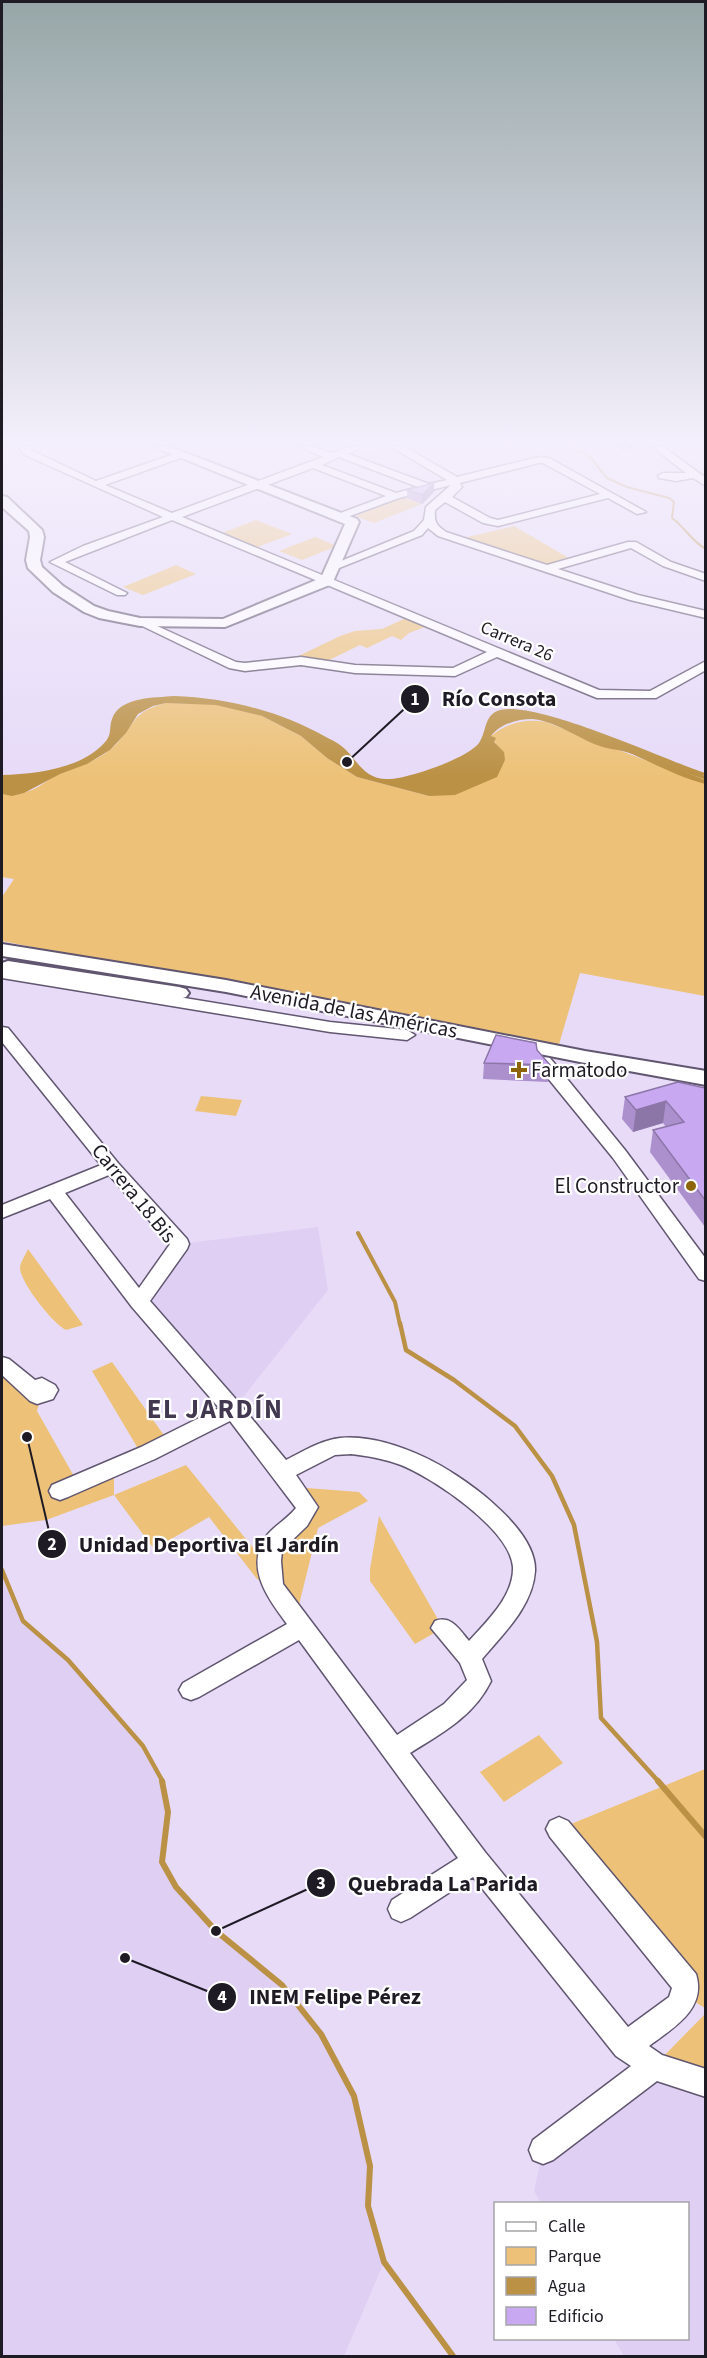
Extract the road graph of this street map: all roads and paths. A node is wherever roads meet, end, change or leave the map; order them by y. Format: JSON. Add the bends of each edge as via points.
{"nodes":[{"id":1,"x":34,"y":556,"type":"edge"},
{"id":2,"x":69,"y":556,"type":"edge"},
{"id":3,"x":267,"y":556,"type":"edge"},
{"id":4,"x":339,"y":556,"type":"edge"},
{"id":5,"x":360,"y":556,"type":"edge"},
{"id":6,"x":511,"y":556,"type":"edge"},
{"id":7,"x":590,"y":556,"type":"edge"},
{"id":8,"x":653,"y":556,"type":"edge"},
{"id":9,"x":335,"y":566,"type":"junction"},
{"id":10,"x":549,"y":568,"type":"junction"},
{"id":11,"x":705,"y":578,"type":"edge"},
{"id":12,"x":327,"y":581,"type":"junction"},
{"id":13,"x":122,"y":593,"type":"dead end"},
{"id":14,"x":705,"y":615,"type":"edge"},
{"id":15,"x":140,"y":622,"type":"junction"},
{"id":16,"x":498,"y":652,"type":"junction"},
{"id":17,"x":705,"y":665,"type":"edge"},
{"id":18,"x":4,"y":965,"type":"edge"},
{"id":19,"x":2,"y":1032,"type":"edge"},
{"id":20,"x":585,"y":1057,"type":"junction"},
{"id":21,"x":544,"y":1062,"type":"junction"},
{"id":22,"x":705,"y":1078,"type":"edge"},
{"id":23,"x":705,"y":1093,"type":"edge"},
{"id":24,"x":112,"y":1167,"type":"junction"},
{"id":25,"x":54,"y":1191,"type":"junction"},
{"id":26,"x":2,"y":1212,"type":"edge"},
{"id":27,"x":705,"y":1274,"type":"edge"},
{"id":28,"x":139,"y":1302,"type":"junction"},
{"id":29,"x":2,"y":1364,"type":"edge"},
{"id":30,"x":34,"y":1390,"type":"dead end"},
{"id":31,"x":232,"y":1411,"type":"junction"},
{"id":32,"x":282,"y":1472,"type":"junction"},
{"id":33,"x":60,"y":1491,"type":"dead end"},
{"id":34,"x":303,"y":1626,"type":"junction"},
{"id":35,"x":443,"y":1628,"type":"dead end"},
{"id":36,"x":469,"y":1657,"type":"junction"},
{"id":37,"x":190,"y":1690,"type":"dead end"},
{"id":38,"x":394,"y":1750,"type":"junction"},
{"id":39,"x":560,"y":1829,"type":"dead end"},
{"id":40,"x":476,"y":1861,"type":"junction"},
{"id":41,"x":401,"y":1909,"type":"dead end"},
{"id":42,"x":626,"y":2046,"type":"junction"},
{"id":43,"x":654,"y":2066,"type":"junction"},
{"id":44,"x":705,"y":2083,"type":"edge"},
{"id":45,"x":543,"y":2150,"type":"dead end"}],
"edges":[{"from":1,"to":15,"type":"main road","via":[[35,568],[89,609]]},
{"from":2,"to":13,"type":"street","via":[[56,562]]},
{"from":3,"to":12,"type":"street","name":"Carrera 26"},
{"from":4,"to":9,"type":"main road"},
{"from":5,"to":9,"type":"street"},
{"from":6,"to":10,"type":"street"},
{"from":7,"to":10,"type":"street"},
{"from":8,"to":11,"type":"street"},
{"from":9,"to":12,"type":"main road"},
{"from":10,"to":14,"type":"street","via":[[634,598]]},
{"from":12,"to":15,"type":"main road","via":[[225,623]]},
{"from":12,"to":16,"type":"street","name":"Carrera 26"},
{"from":15,"to":16,"type":"street","via":[[245,667],[300,662],[355,669],[455,672]]},
{"from":16,"to":17,"type":"street","name":"Carrera 26","via":[[597,694],[652,695]]},
{"from":18,"to":20,"type":"main road","name":"Avenida de las Américas","via":[[146,973]]},
{"from":18,"to":21,"type":"main road","name":"Avenida de las Américas","via":[[217,998]]},
{"from":19,"to":24,"type":"street","name":"Carrera 18 Bis"},
{"from":20,"to":21,"type":"main road","via":[[549,1055]]},
{"from":20,"to":22,"type":"main road","name":"Avenida de las Américas"},
{"from":21,"to":23,"type":"main road","name":"Avenida de las Américas"},
{"from":21,"to":27,"type":"street","via":[[619,1155]]},
{"from":24,"to":25,"type":"street"},
{"from":24,"to":28,"type":"street","name":"Carrera 18 Bis","via":[[180,1244]]},
{"from":25,"to":26,"type":"street"},
{"from":25,"to":28,"type":"street"},
{"from":28,"to":31,"type":"street"},
{"from":29,"to":30,"type":"street"},
{"from":31,"to":32,"type":"street"},
{"from":31,"to":33,"type":"street"},
{"from":32,"to":34,"type":"street","via":[[307,1507],[304,1518],[272,1545],[272,1586]]},
{"from":32,"to":36,"type":"street","via":[[338,1446],[369,1448],[425,1467],[496,1521],[518,1546],[525,1567],[519,1591],[507,1612]]},
{"from":34,"to":37,"type":"street"},
{"from":34,"to":38,"type":"street"},
{"from":35,"to":36,"type":"street"},
{"from":36,"to":38,"type":"street","via":[[479,1681],[472,1694]]},
{"from":38,"to":40,"type":"street"},
{"from":39,"to":42,"type":"street","via":[[686,1984],[679,2007]]},
{"from":40,"to":41,"type":"street"},
{"from":40,"to":42,"type":"street"},
{"from":42,"to":43,"type":"street"},
{"from":43,"to":44,"type":"street"},
{"from":43,"to":45,"type":"street"}]}
